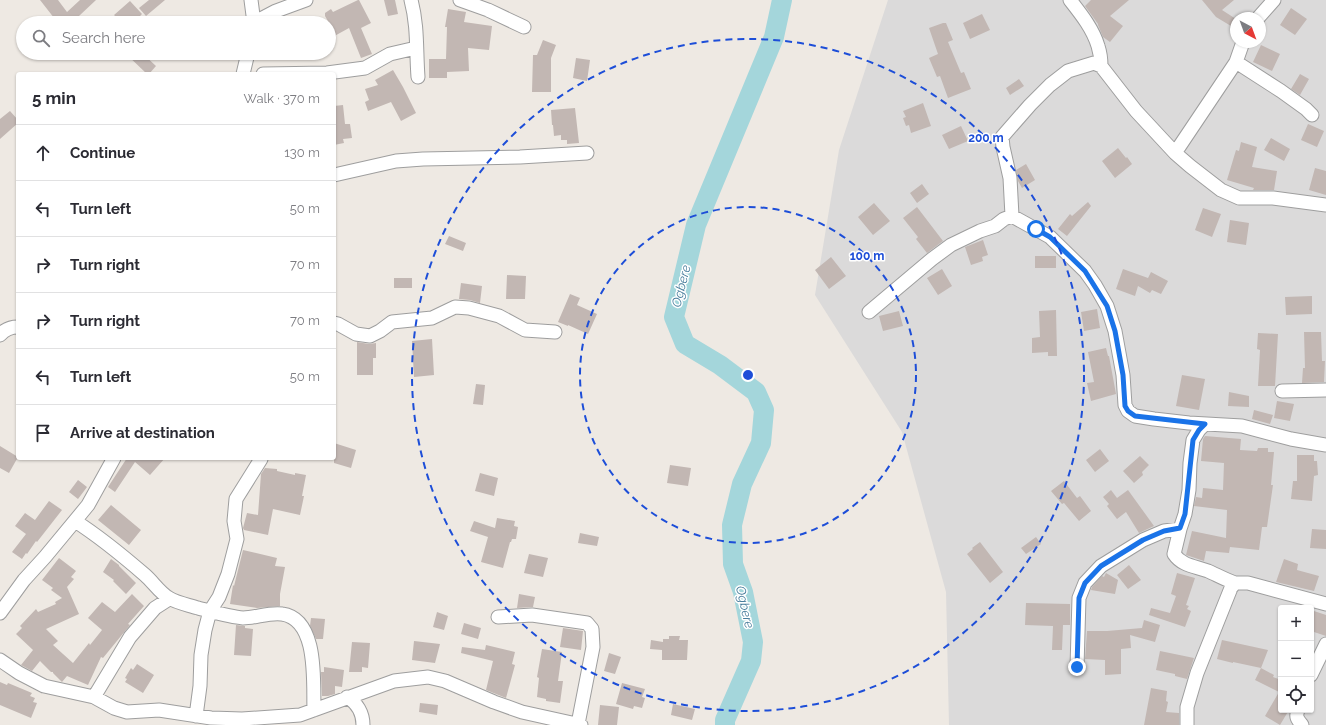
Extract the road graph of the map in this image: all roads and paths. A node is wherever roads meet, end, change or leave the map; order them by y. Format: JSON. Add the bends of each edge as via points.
{"nodes":[{"id":1,"x":251,"y":0,"type":"edge"},
{"id":2,"x":306,"y":0,"type":"edge"},
{"id":3,"x":412,"y":0,"type":"edge"},
{"id":4,"x":460,"y":0,"type":"edge"},
{"id":5,"x":1070,"y":0,"type":"edge"},
{"id":6,"x":1274,"y":0,"type":"edge"},
{"id":7,"x":1263,"y":12,"type":"edge"},
{"id":8,"x":253,"y":16,"type":"edge"},
{"id":9,"x":267,"y":16,"type":"edge"},
{"id":10,"x":524,"y":27,"type":"dead end"},
{"id":11,"x":416,"y":48,"type":"junction"},
{"id":12,"x":1241,"y":48,"type":"edge"},
{"id":13,"x":247,"y":60,"type":"edge"},
{"id":14,"x":1236,"y":62,"type":"junction"},
{"id":15,"x":1101,"y":66,"type":"junction"},
{"id":16,"x":244,"y":72,"type":"edge"},
{"id":17,"x":335,"y":72,"type":"edge"},
{"id":18,"x":418,"y":77,"type":"dead end"},
{"id":19,"x":1312,"y":115,"type":"dead end"},
{"id":20,"x":587,"y":153,"type":"dead end"},
{"id":21,"x":1175,"y":153,"type":"junction"},
{"id":22,"x":336,"y":175,"type":"edge"},
{"id":23,"x":1326,"y":205,"type":"edge"},
{"id":24,"x":1012,"y":216,"type":"junction"},
{"id":25,"x":869,"y":312,"type":"dead end"},
{"id":26,"x":336,"y":324,"type":"edge"},
{"id":27,"x":16,"y":327,"type":"edge"},
{"id":28,"x":555,"y":332,"type":"dead end"},
{"id":29,"x":0,"y":334,"type":"edge"},
{"id":30,"x":1282,"y":390,"type":"dead end"},
{"id":31,"x":1326,"y":390,"type":"edge"},
{"id":32,"x":1205,"y":424,"type":"junction"},
{"id":33,"x":1326,"y":445,"type":"edge"},
{"id":34,"x":113,"y":460,"type":"edge"},
{"id":35,"x":260,"y":460,"type":"edge"},
{"id":36,"x":75,"y":521,"type":"junction"},
{"id":37,"x":1180,"y":528,"type":"junction"},
{"id":38,"x":1235,"y":582,"type":"junction"},
{"id":39,"x":169,"y":598,"type":"junction"},
{"id":40,"x":1326,"y":604,"type":"edge"},
{"id":41,"x":210,"y":611,"type":"junction"},
{"id":42,"x":0,"y":613,"type":"edge"},
{"id":43,"x":498,"y":617,"type":"dead end"},
{"id":44,"x":1326,"y":644,"type":"edge"},
{"id":45,"x":0,"y":660,"type":"edge"},
{"id":46,"x":1077,"y":667,"type":"dead end"},
{"id":47,"x":1314,"y":669,"type":"edge"},
{"id":48,"x":94,"y":697,"type":"junction"},
{"id":49,"x":347,"y":697,"type":"junction"},
{"id":50,"x":314,"y":710,"type":"junction"},
{"id":51,"x":1296,"y":713,"type":"edge"},
{"id":52,"x":196,"y":716,"type":"junction"},
{"id":53,"x":579,"y":724,"type":"edge"},
{"id":54,"x":363,"y":725,"type":"edge"},
{"id":55,"x":1187,"y":725,"type":"edge"},
{"id":56,"x":1302,"y":725,"type":"edge"}],
"edges":[{"from":1,"to":8,"type":"street"},
{"from":2,"to":9,"type":"street"},
{"from":3,"to":11,"type":"street"},
{"from":4,"to":10,"type":"street"},
{"from":5,"to":15,"type":"street","via":[[1093,34],[1099,47]]},
{"from":6,"to":7,"type":"street"},
{"from":11,"to":17,"type":"street","via":[[390,54],[365,68]]},
{"from":11,"to":18,"type":"street"},
{"from":12,"to":14,"type":"street"},
{"from":13,"to":16,"type":"street"},
{"from":14,"to":19,"type":"street"},
{"from":14,"to":21,"type":"street"},
{"from":15,"to":21,"type":"street","via":[[1136,111]]},
{"from":15,"to":24,"type":"street","via":[[1094,63],[1068,71],[1030,105],[1002,137],[1010,178]]},
{"from":20,"to":22,"type":"street","via":[[423,158],[396,161]]},
{"from":21,"to":23,"type":"street","via":[[1221,190],[1239,198],[1273,198]]},
{"from":24,"to":25,"type":"street","via":[[951,245]]},
{"from":24,"to":32,"type":"street","via":[[1050,237],[1085,271],[1095,285],[1107,306],[1115,331],[1123,375],[1125,406],[1128,411],[1135,416]]},
{"from":26,"to":28,"type":"street","via":[[356,334],[370,336],[392,322],[432,318],[455,307],[498,316],[525,330]]},
{"from":27,"to":29,"type":"street","via":[[4,330]]},
{"from":30,"to":31,"type":"street"},
{"from":32,"to":33,"type":"street","via":[[1242,426]]},
{"from":32,"to":37,"type":"street","via":[[1193,440],[1185,514]]},
{"from":34,"to":36,"type":"street","via":[[88,505]]},
{"from":35,"to":41,"type":"street","via":[[236,499],[234,521],[237,539],[220,597]]},
{"from":36,"to":39,"type":"street","via":[[96,534]]},
{"from":36,"to":42,"type":"street","via":[[24,580]]},
{"from":37,"to":38,"type":"street","via":[[1174,554],[1178,560]]},
{"from":37,"to":46,"type":"street","via":[[1164,531],[1143,540],[1101,566],[1085,583],[1079,598]]},
{"from":38,"to":40,"type":"street","via":[[1248,583]]},
{"from":38,"to":55,"type":"street","via":[[1197,672],[1188,707]]},
{"from":39,"to":41,"type":"street"},
{"from":39,"to":48,"type":"street","via":[[155,608],[130,637]]},
{"from":41,"to":50,"type":"street","via":[[242,618],[282,613],[292,617],[303,627],[310,645]]},
{"from":41,"to":52,"type":"street","via":[[201,655]]},
{"from":43,"to":53,"type":"street","via":[[532,616],[566,620],[587,623],[592,629],[593,647]]},
{"from":44,"to":47,"type":"street"},
{"from":45,"to":48,"type":"street","via":[[44,686]]},
{"from":48,"to":52,"type":"street","via":[[127,712],[160,710]]},
{"from":49,"to":50,"type":"street"},
{"from":49,"to":53,"type":"street","via":[[394,681],[428,677],[445,681],[522,712]]},
{"from":49,"to":54,"type":"street","via":[[359,709]]},
{"from":50,"to":52,"type":"street","via":[[300,715],[242,719]]},
{"from":51,"to":56,"type":"street"}]}
